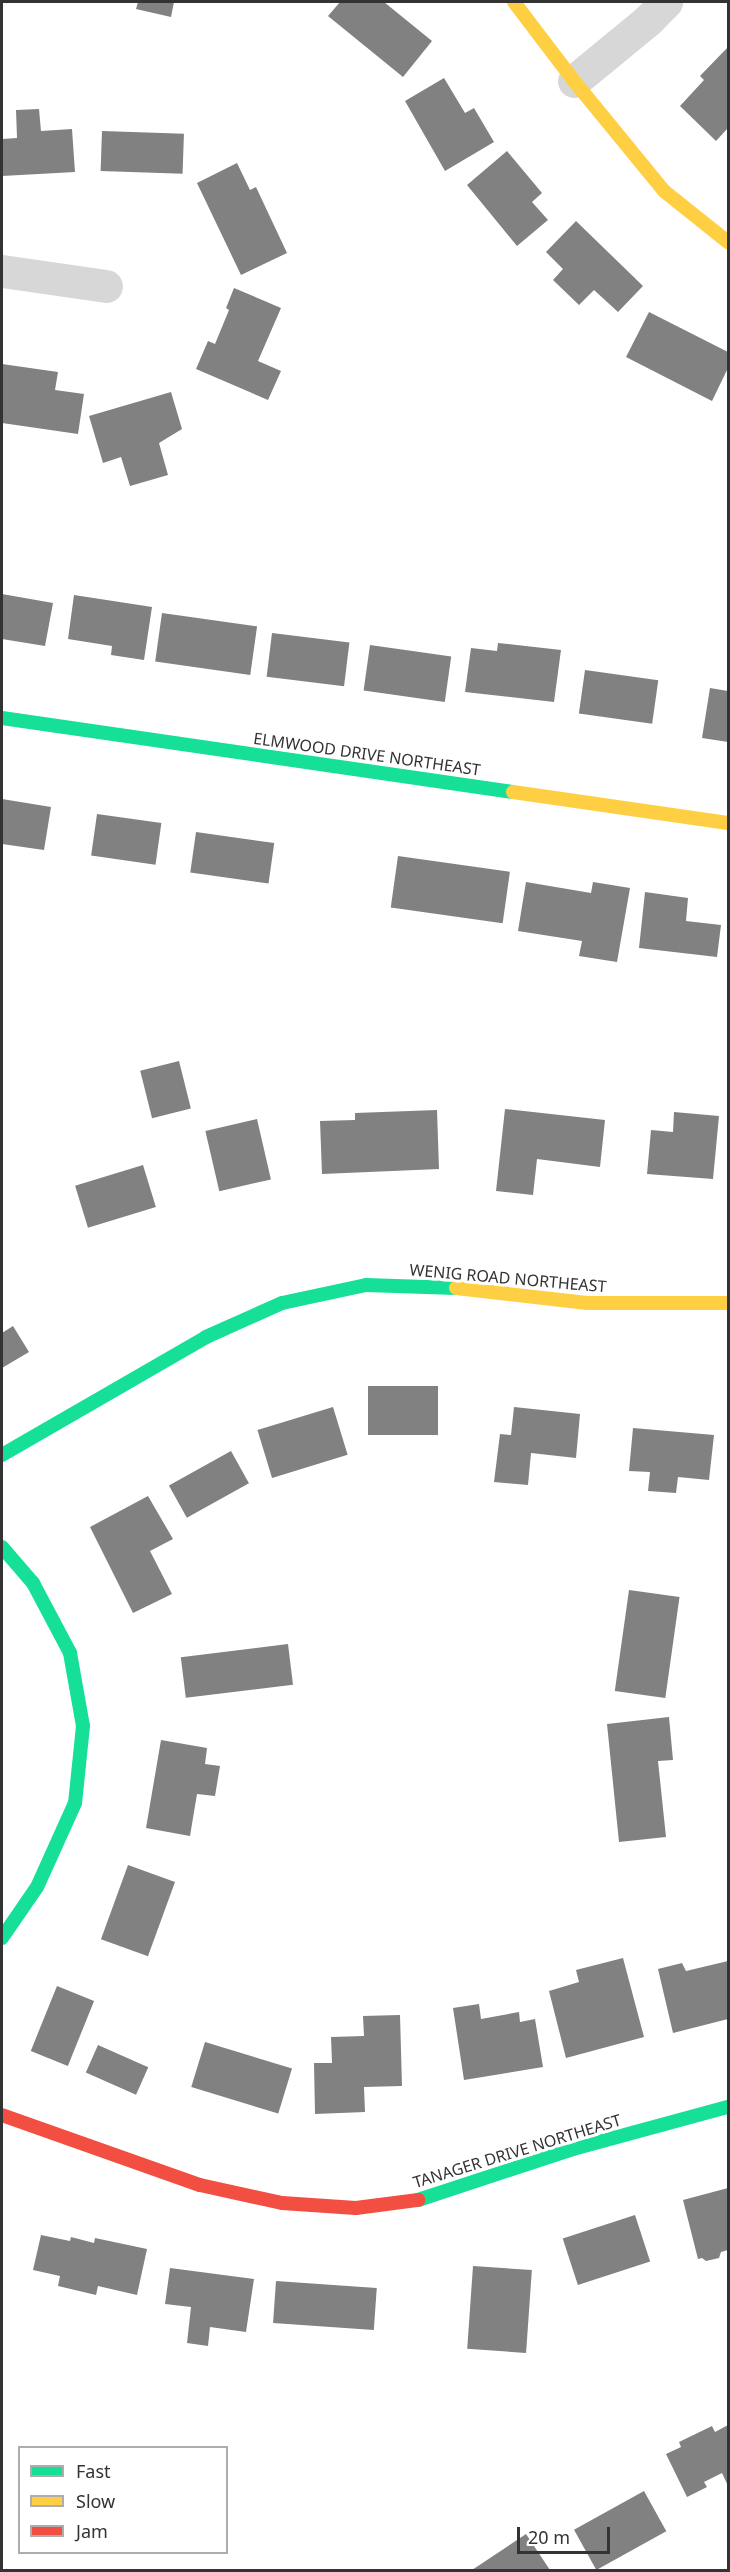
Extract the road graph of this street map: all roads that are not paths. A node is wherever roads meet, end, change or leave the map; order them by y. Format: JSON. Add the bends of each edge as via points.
{"nodes":[{"id":1,"x":514,"y":2,"type":"edge"},
{"id":2,"x":666,"y":2,"type":"edge"},
{"id":3,"x":574,"y":81,"type":"junction"},
{"id":4,"x":729,"y":242,"type":"edge"},
{"id":5,"x":2,"y":271,"type":"edge"},
{"id":6,"x":106,"y":286,"type":"dead end"},
{"id":7,"x":2,"y":718,"type":"edge"},
{"id":8,"x":729,"y":823,"type":"edge"},
{"id":9,"x":729,"y":1303,"type":"edge"},
{"id":10,"x":2,"y":1455,"type":"edge"},
{"id":11,"x":2,"y":1547,"type":"edge"},
{"id":12,"x":2,"y":1938,"type":"edge"},
{"id":13,"x":729,"y":2108,"type":"edge"},
{"id":14,"x":2,"y":2115,"type":"edge"}],
"edges":[{"from":1,"to":3,"type":"street"},
{"from":2,"to":3,"type":"street"},
{"from":3,"to":4,"type":"street","via":[[664,191]]},
{"from":5,"to":6,"type":"street"},
{"from":7,"to":8,"type":"street","name":"ELMWOOD DRIVE NORTHEAST"},
{"from":9,"to":10,"type":"street","name":"WENIG ROAD NORTHEAST","via":[[587,1303],[454,1288],[366,1285],[282,1303],[206,1337]]},
{"from":11,"to":12,"type":"street","via":[[33,1583],[70,1653],[83,1726],[75,1803],[37,1887]]},
{"from":13,"to":14,"type":"street","name":"TANAGER DRIVE NORTHEAST","via":[[573,2149],[427,2199],[356,2208],[282,2203],[200,2185]]}]}
